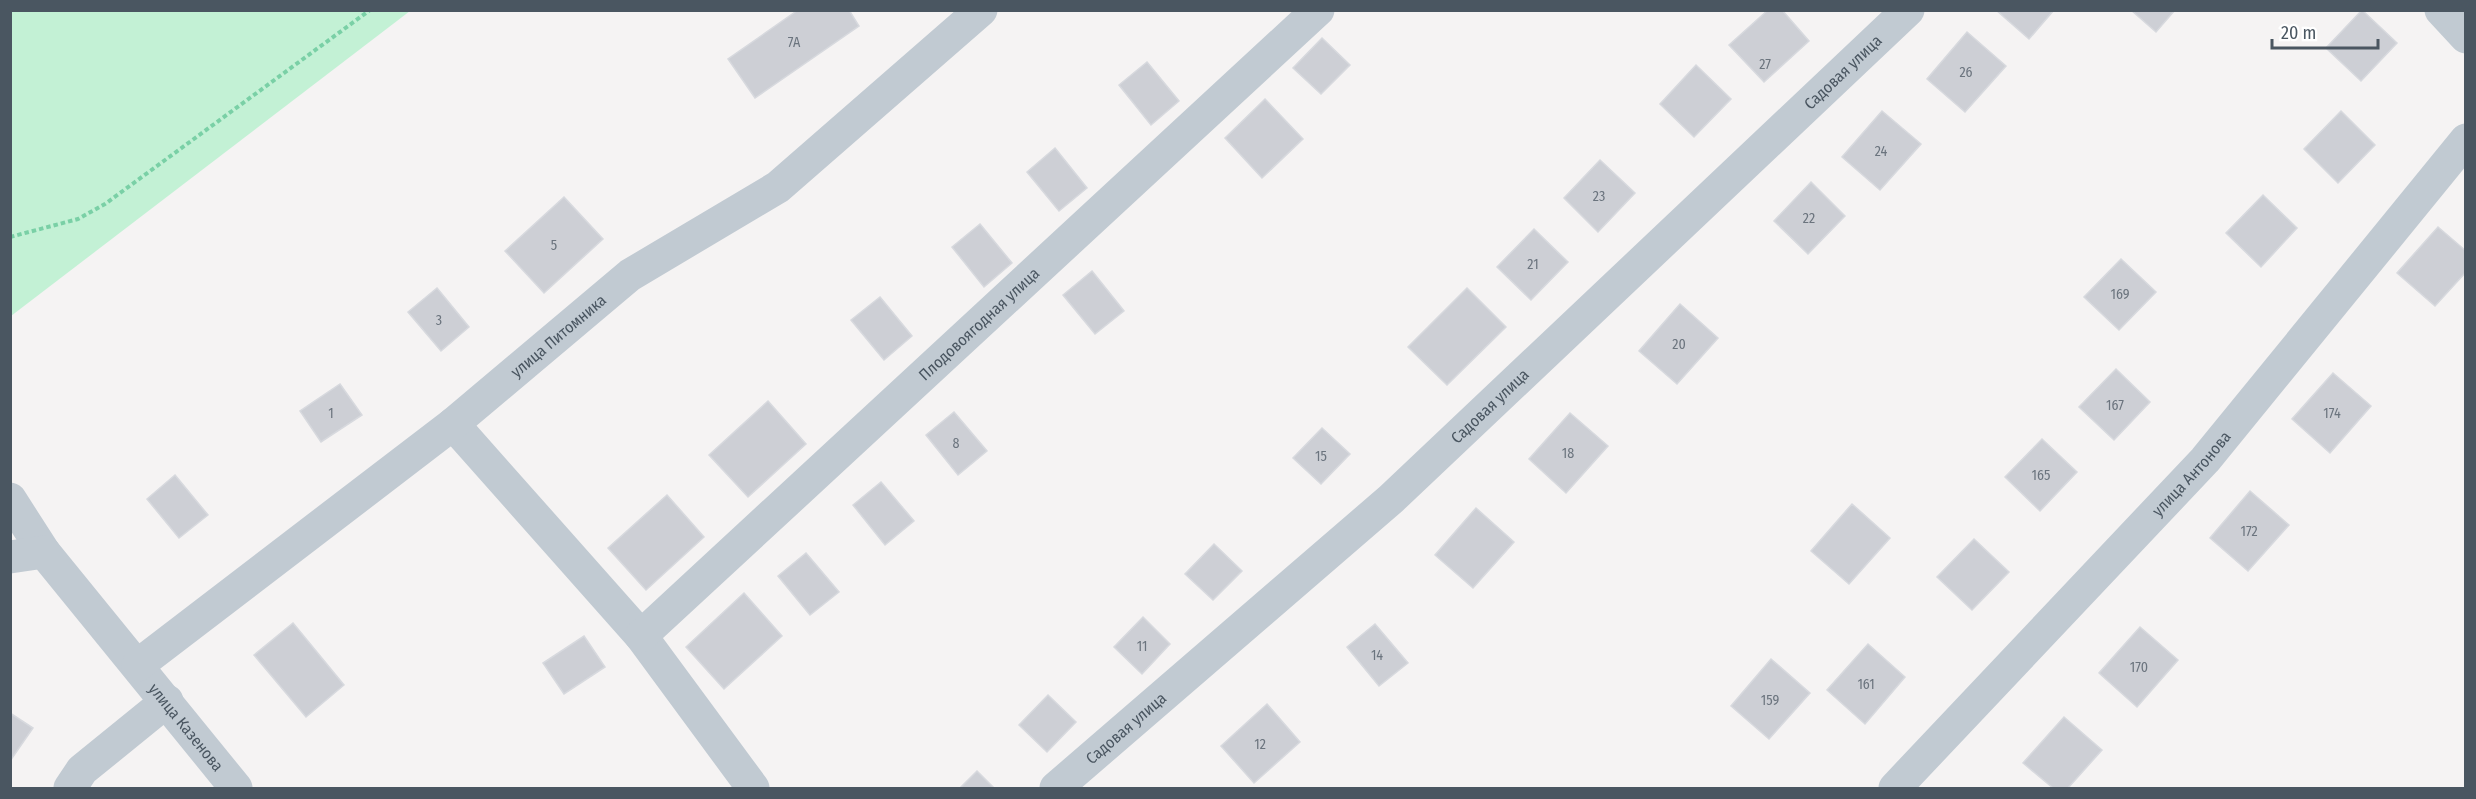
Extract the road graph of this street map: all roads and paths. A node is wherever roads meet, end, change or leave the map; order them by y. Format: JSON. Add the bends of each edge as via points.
{"nodes":[{"id":1,"x":370,"y":10,"type":"edge"},
{"id":2,"x":981,"y":10,"type":"edge"},
{"id":3,"x":1318,"y":10,"type":"edge"},
{"id":4,"x":1908,"y":10,"type":"edge"},
{"id":5,"x":2441,"y":10,"type":"edge"},
{"id":6,"x":2466,"y":37,"type":"edge"},
{"id":7,"x":2466,"y":140,"type":"edge"},
{"id":8,"x":10,"y":237,"type":"edge"},
{"id":9,"x":453,"y":424,"type":"junction"},
{"id":10,"x":10,"y":499,"type":"edge"},
{"id":11,"x":44,"y":552,"type":"junction"},
{"id":12,"x":10,"y":557,"type":"edge"},
{"id":13,"x":641,"y":636,"type":"junction"},
{"id":14,"x":138,"y":664,"type":"junction"},
{"id":15,"x":167,"y":702,"type":"junction"},
{"id":16,"x":70,"y":789,"type":"edge"},
{"id":17,"x":236,"y":789,"type":"edge"},
{"id":18,"x":753,"y":789,"type":"edge"},
{"id":19,"x":1056,"y":789,"type":"edge"},
{"id":20,"x":1895,"y":789,"type":"edge"}],
"edges":[{"from":1,"to":8,"type":"path","via":[[105,204],[78,219]]},
{"from":2,"to":9,"type":"street","name":"улица Питомника","via":[[778,187],[630,274]]},
{"from":3,"to":13,"type":"street","name":"Плодовоягодная улица"},
{"from":4,"to":19,"type":"street","name":"Садовая улица","via":[[1391,499]]},
{"from":5,"to":6,"type":"street"},
{"from":7,"to":20,"type":"street","name":"улица Антонова","via":[[2205,460]]},
{"from":9,"to":13,"type":"street"},
{"from":9,"to":14,"type":"street","name":"улица Питомника"},
{"from":10,"to":11,"type":"street","name":"улица Казенова"},
{"from":11,"to":12,"type":"street"},
{"from":11,"to":14,"type":"street","name":"улица Казенова"},
{"from":13,"to":18,"type":"street"},
{"from":14,"to":15,"type":"street","name":"улица Казенова"},
{"from":15,"to":16,"type":"street","via":[[82,770]]},
{"from":15,"to":17,"type":"street","name":"улица Казенова"}]}
